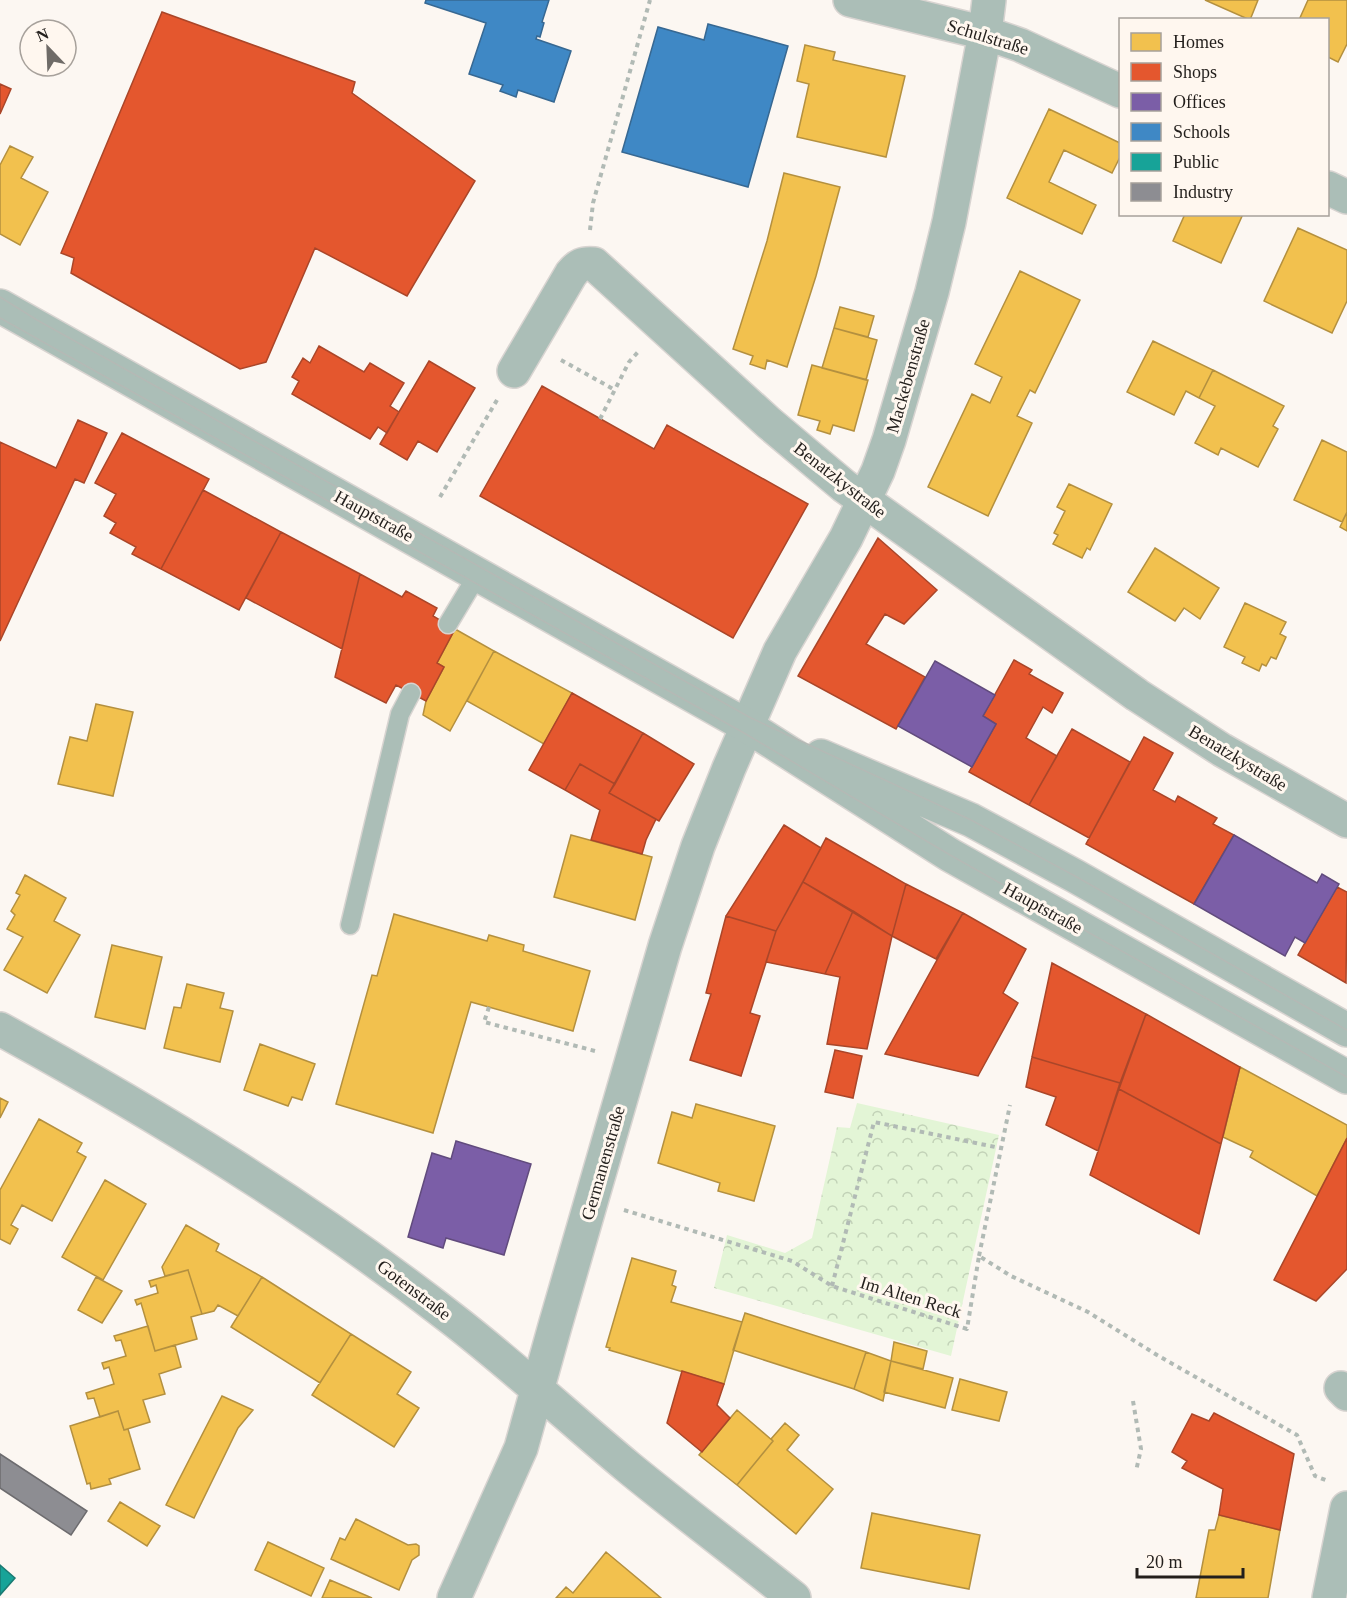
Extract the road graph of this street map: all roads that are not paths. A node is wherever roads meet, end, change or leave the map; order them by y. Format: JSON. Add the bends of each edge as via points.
{"nodes":[{"id":1,"x":850,"y":0,"type":"edge"},
{"id":2,"x":989,"y":0,"type":"edge"},
{"id":3,"x":985,"y":33,"type":"junction"},
{"id":4,"x":1119,"y":91,"type":"edge"},
{"id":5,"x":1329,"y":188,"type":"edge"},
{"id":6,"x":1347,"y":197,"type":"edge"},
{"id":7,"x":0,"y":306,"type":"edge"},
{"id":8,"x":522,"y":357,"type":"road end"},
{"id":9,"x":865,"y":500,"type":"junction"},
{"id":10,"x":478,"y":574,"type":"junction"},
{"id":11,"x":448,"y":624,"type":"dead end"},
{"id":12,"x":411,"y":693,"type":"dead end"},
{"id":13,"x":747,"y":726,"type":"junction"},
{"id":14,"x":1347,"y":821,"type":"edge"},
{"id":15,"x":350,"y":925,"type":"dead end"},
{"id":16,"x":0,"y":1029,"type":"edge"},
{"id":17,"x":1347,"y":1030,"type":"edge"},
{"id":18,"x":1347,"y":1077,"type":"edge"},
{"id":19,"x":538,"y":1391,"type":"junction"},
{"id":20,"x":1342,"y":1496,"type":"edge"},
{"id":21,"x":454,"y":1598,"type":"edge"},
{"id":22,"x":794,"y":1598,"type":"edge"},
{"id":23,"x":1329,"y":1598,"type":"edge"}],
"edges":[{"from":1,"to":3,"type":"street","name":"Schulstraße"},
{"from":2,"to":3,"type":"street","name":"Mackebenstraße"},
{"from":3,"to":4,"type":"street","name":"Schulstraße"},
{"from":3,"to":9,"type":"street","name":"Mackebenstraße","via":[[940,263],[889,440]]},
{"from":5,"to":6,"type":"street"},
{"from":7,"to":10,"type":"street","name":"Hauptstraße"},
{"from":8,"to":9,"type":"street","name":"Benatzkystraße","via":[[578,266],[594,264],[796,447]]},
{"from":9,"to":13,"type":"street","name":"Mackebenstraße","via":[[780,651]]},
{"from":9,"to":14,"type":"street","name":"Benatzkystraße","via":[[1137,695],[1222,750]]},
{"from":10,"to":11,"type":"lane"},
{"from":10,"to":13,"type":"street","name":"Hauptstraße"},
{"from":12,"to":15,"type":"lane","via":[[400,714]]},
{"from":13,"to":17,"type":"street","name":"Hauptstraße","via":[[971,820]]},
{"from":13,"to":18,"type":"street","name":"Hauptstraße","via":[[950,855]]},
{"from":13,"to":19,"type":"street","name":"Germanenstraße","via":[[679,901]]},
{"from":16,"to":19,"type":"street","name":"Gotenstraße","via":[[193,1139],[295,1204],[453,1319]]},
{"from":19,"to":21,"type":"street","name":"Germanenstraße","via":[[521,1448]]},
{"from":19,"to":22,"type":"street","name":"Gotenstraße"},
{"from":20,"to":23,"type":"street"}]}
